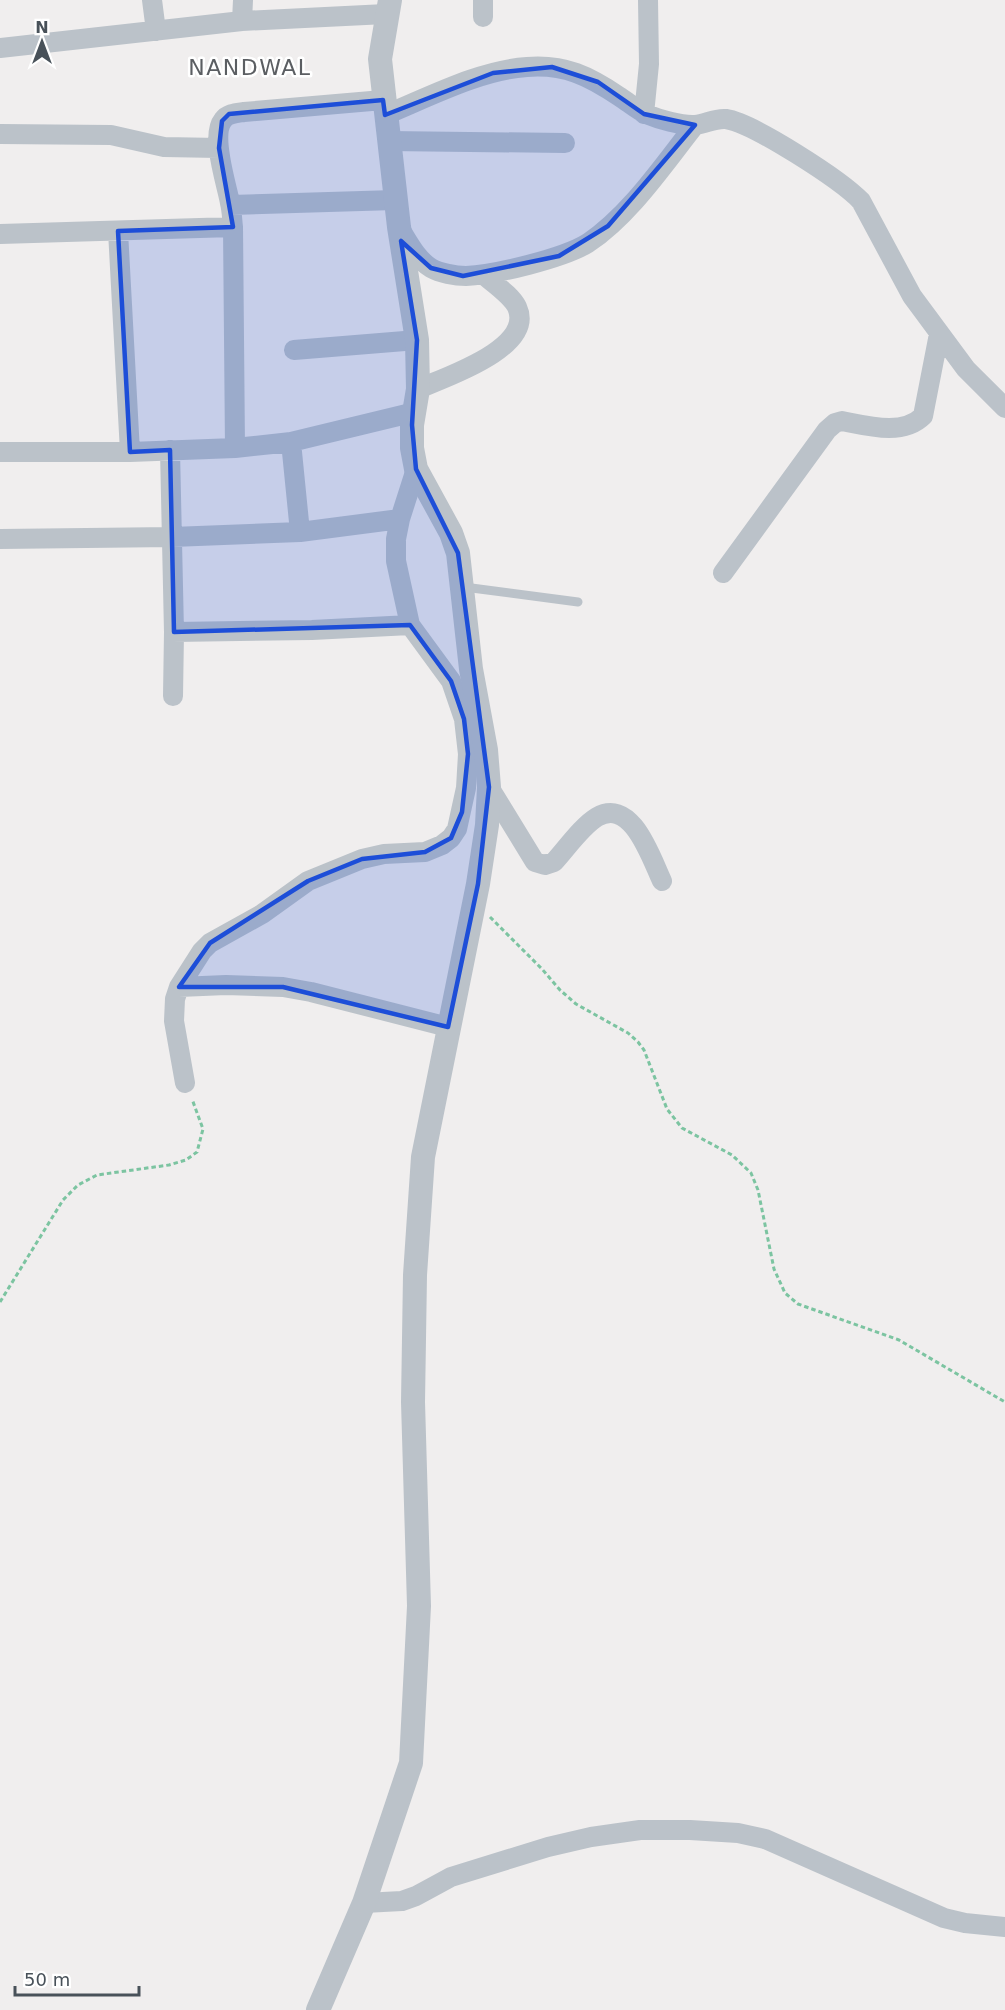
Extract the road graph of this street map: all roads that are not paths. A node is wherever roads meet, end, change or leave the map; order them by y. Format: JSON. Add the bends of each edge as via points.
{"nodes":[{"id":1,"x":152,"y":0,"type":"edge"},
{"id":2,"x":243,"y":0,"type":"edge"},
{"id":3,"x":648,"y":0,"type":"edge"},
{"id":4,"x":388,"y":7,"type":"edge"},
{"id":5,"x":242,"y":21,"type":"junction"},
{"id":6,"x":156,"y":31,"type":"junction"},
{"id":7,"x":0,"y":48,"type":"edge"},
{"id":8,"x":384,"y":107,"type":"junction"},
{"id":9,"x":644,"y":114,"type":"junction"},
{"id":10,"x":695,"y":125,"type":"junction"},
{"id":11,"x":0,"y":134,"type":"edge"},
{"id":12,"x":388,"y":141,"type":"junction"},
{"id":13,"x":565,"y":142,"type":"dead end"},
{"id":14,"x":219,"y":147,"type":"junction"},
{"id":15,"x":395,"y":200,"type":"junction"},
{"id":16,"x":231,"y":205,"type":"junction"},
{"id":17,"x":233,"y":227,"type":"junction"},
{"id":18,"x":399,"y":227,"type":"junction"},
{"id":19,"x":118,"y":231,"type":"junction"},
{"id":20,"x":0,"y":234,"type":"edge"},
{"id":21,"x":484,"y":275,"type":"junction"},
{"id":22,"x":939,"y":334,"type":"junction"},
{"id":23,"x":417,"y":340,"type":"junction"},
{"id":24,"x":294,"y":350,"type":"dead end"},
{"id":25,"x":418,"y":389,"type":"junction"},
{"id":26,"x":1005,"y":408,"type":"edge"},
{"id":27,"x":415,"y":412,"type":"junction"},
{"id":28,"x":291,"y":442,"type":"junction"},
{"id":29,"x":235,"y":448,"type":"junction"},
{"id":30,"x":170,"y":450,"type":"junction"},
{"id":31,"x":0,"y":452,"type":"edge"},
{"id":32,"x":130,"y":452,"type":"junction"},
{"id":33,"x":416,"y":469,"type":"junction"},
{"id":34,"x":400,"y":519,"type":"junction"},
{"id":35,"x":300,"y":532,"type":"junction"},
{"id":36,"x":172,"y":537,"type":"junction"},
{"id":37,"x":0,"y":539,"type":"edge"},
{"id":38,"x":723,"y":573,"type":"dead end"},
{"id":39,"x":463,"y":587,"type":"junction"},
{"id":40,"x":578,"y":602,"type":"dead end"},
{"id":41,"x":410,"y":625,"type":"junction"},
{"id":42,"x":174,"y":632,"type":"junction"},
{"id":43,"x":173,"y":696,"type":"dead end"},
{"id":44,"x":489,"y":787,"type":"junction"},
{"id":45,"x":662,"y":881,"type":"dead end"},
{"id":46,"x":179,"y":987,"type":"junction"},
{"id":47,"x":448,"y":1028,"type":"junction"},
{"id":48,"x":186,"y":1083,"type":"road end"},
{"id":49,"x":364,"y":1903,"type":"junction"},
{"id":50,"x":1005,"y":1927,"type":"edge"},
{"id":51,"x":318,"y":2010,"type":"edge"}],
"edges":[{"from":1,"to":6,"type":"street"},
{"from":2,"to":5,"type":"street"},
{"from":3,"to":9,"type":"street","via":[[649,64]]},
{"from":4,"to":5,"type":"street"},
{"from":4,"to":8,"type":"street","via":[[380,59]]},
{"from":5,"to":6,"type":"street"},
{"from":6,"to":7,"type":"street"},
{"from":8,"to":9,"type":"street","via":[[508,69],[552,67],[575,71],[598,82]]},
{"from":8,"to":12,"type":"street"},
{"from":8,"to":14,"type":"street","via":[[229,114],[219,130]]},
{"from":9,"to":10,"type":"street"},
{"from":10,"to":21,"type":"street","via":[[638,196],[587,243],[559,256]]},
{"from":10,"to":22,"type":"street","via":[[715,119],[750,127],[850,189],[861,201],[912,296]]},
{"from":11,"to":14,"type":"street","via":[[111,135],[164,147]]},
{"from":12,"to":13,"type":"street"},
{"from":12,"to":15,"type":"street"},
{"from":14,"to":16,"type":"street"},
{"from":15,"to":16,"type":"street"},
{"from":15,"to":18,"type":"street"},
{"from":16,"to":17,"type":"street"},
{"from":17,"to":19,"type":"street"},
{"from":17,"to":29,"type":"street"},
{"from":18,"to":21,"type":"street","via":[[430,268],[446,274]]},
{"from":18,"to":23,"type":"street"},
{"from":19,"to":20,"type":"street"},
{"from":19,"to":32,"type":"street"},
{"from":21,"to":25,"type":"street","via":[[517,308],[519,319],[512,337],[482,362]]},
{"from":22,"to":26,"type":"street","via":[[966,369]]},
{"from":22,"to":38,"type":"street","via":[[923,416],[916,423],[892,428],[835,423]]},
{"from":23,"to":24,"type":"street"},
{"from":23,"to":25,"type":"street"},
{"from":25,"to":27,"type":"street"},
{"from":27,"to":28,"type":"street"},
{"from":27,"to":33,"type":"street","via":[[412,448]]},
{"from":28,"to":29,"type":"street"},
{"from":28,"to":35,"type":"street"},
{"from":29,"to":30,"type":"street"},
{"from":30,"to":32,"type":"street"},
{"from":30,"to":36,"type":"street"},
{"from":31,"to":32,"type":"street"},
{"from":33,"to":34,"type":"street"},
{"from":33,"to":39,"type":"street","via":[[451,533]]},
{"from":34,"to":35,"type":"street"},
{"from":34,"to":41,"type":"street","via":[[396,561]]},
{"from":35,"to":36,"type":"street"},
{"from":36,"to":37,"type":"street"},
{"from":36,"to":42,"type":"street"},
{"from":39,"to":40,"type":"lane"},
{"from":39,"to":44,"type":"street"},
{"from":41,"to":42,"type":"street"},
{"from":41,"to":46,"type":"street","via":[[451,681],[464,718],[466,788],[457,829],[442,846],[425,852],[362,859],[308,881],[210,944]]},
{"from":42,"to":43,"type":"street"},
{"from":44,"to":45,"type":"street","via":[[535,862],[555,862],[595,818],[612,813],[636,828]]},
{"from":44,"to":47,"type":"street","via":[[476,893]]},
{"from":46,"to":47,"type":"street","via":[[283,987]]},
{"from":46,"to":48,"type":"street","via":[[174,1021]]},
{"from":47,"to":49,"type":"street","via":[[423,1157],[415,1275],[413,1402],[419,1606],[411,1763]]},
{"from":49,"to":50,"type":"street","via":[[416,1896],[451,1877],[591,1837],[640,1830],[690,1830],[752,1835],[944,1918]]},
{"from":49,"to":51,"type":"street"}]}
